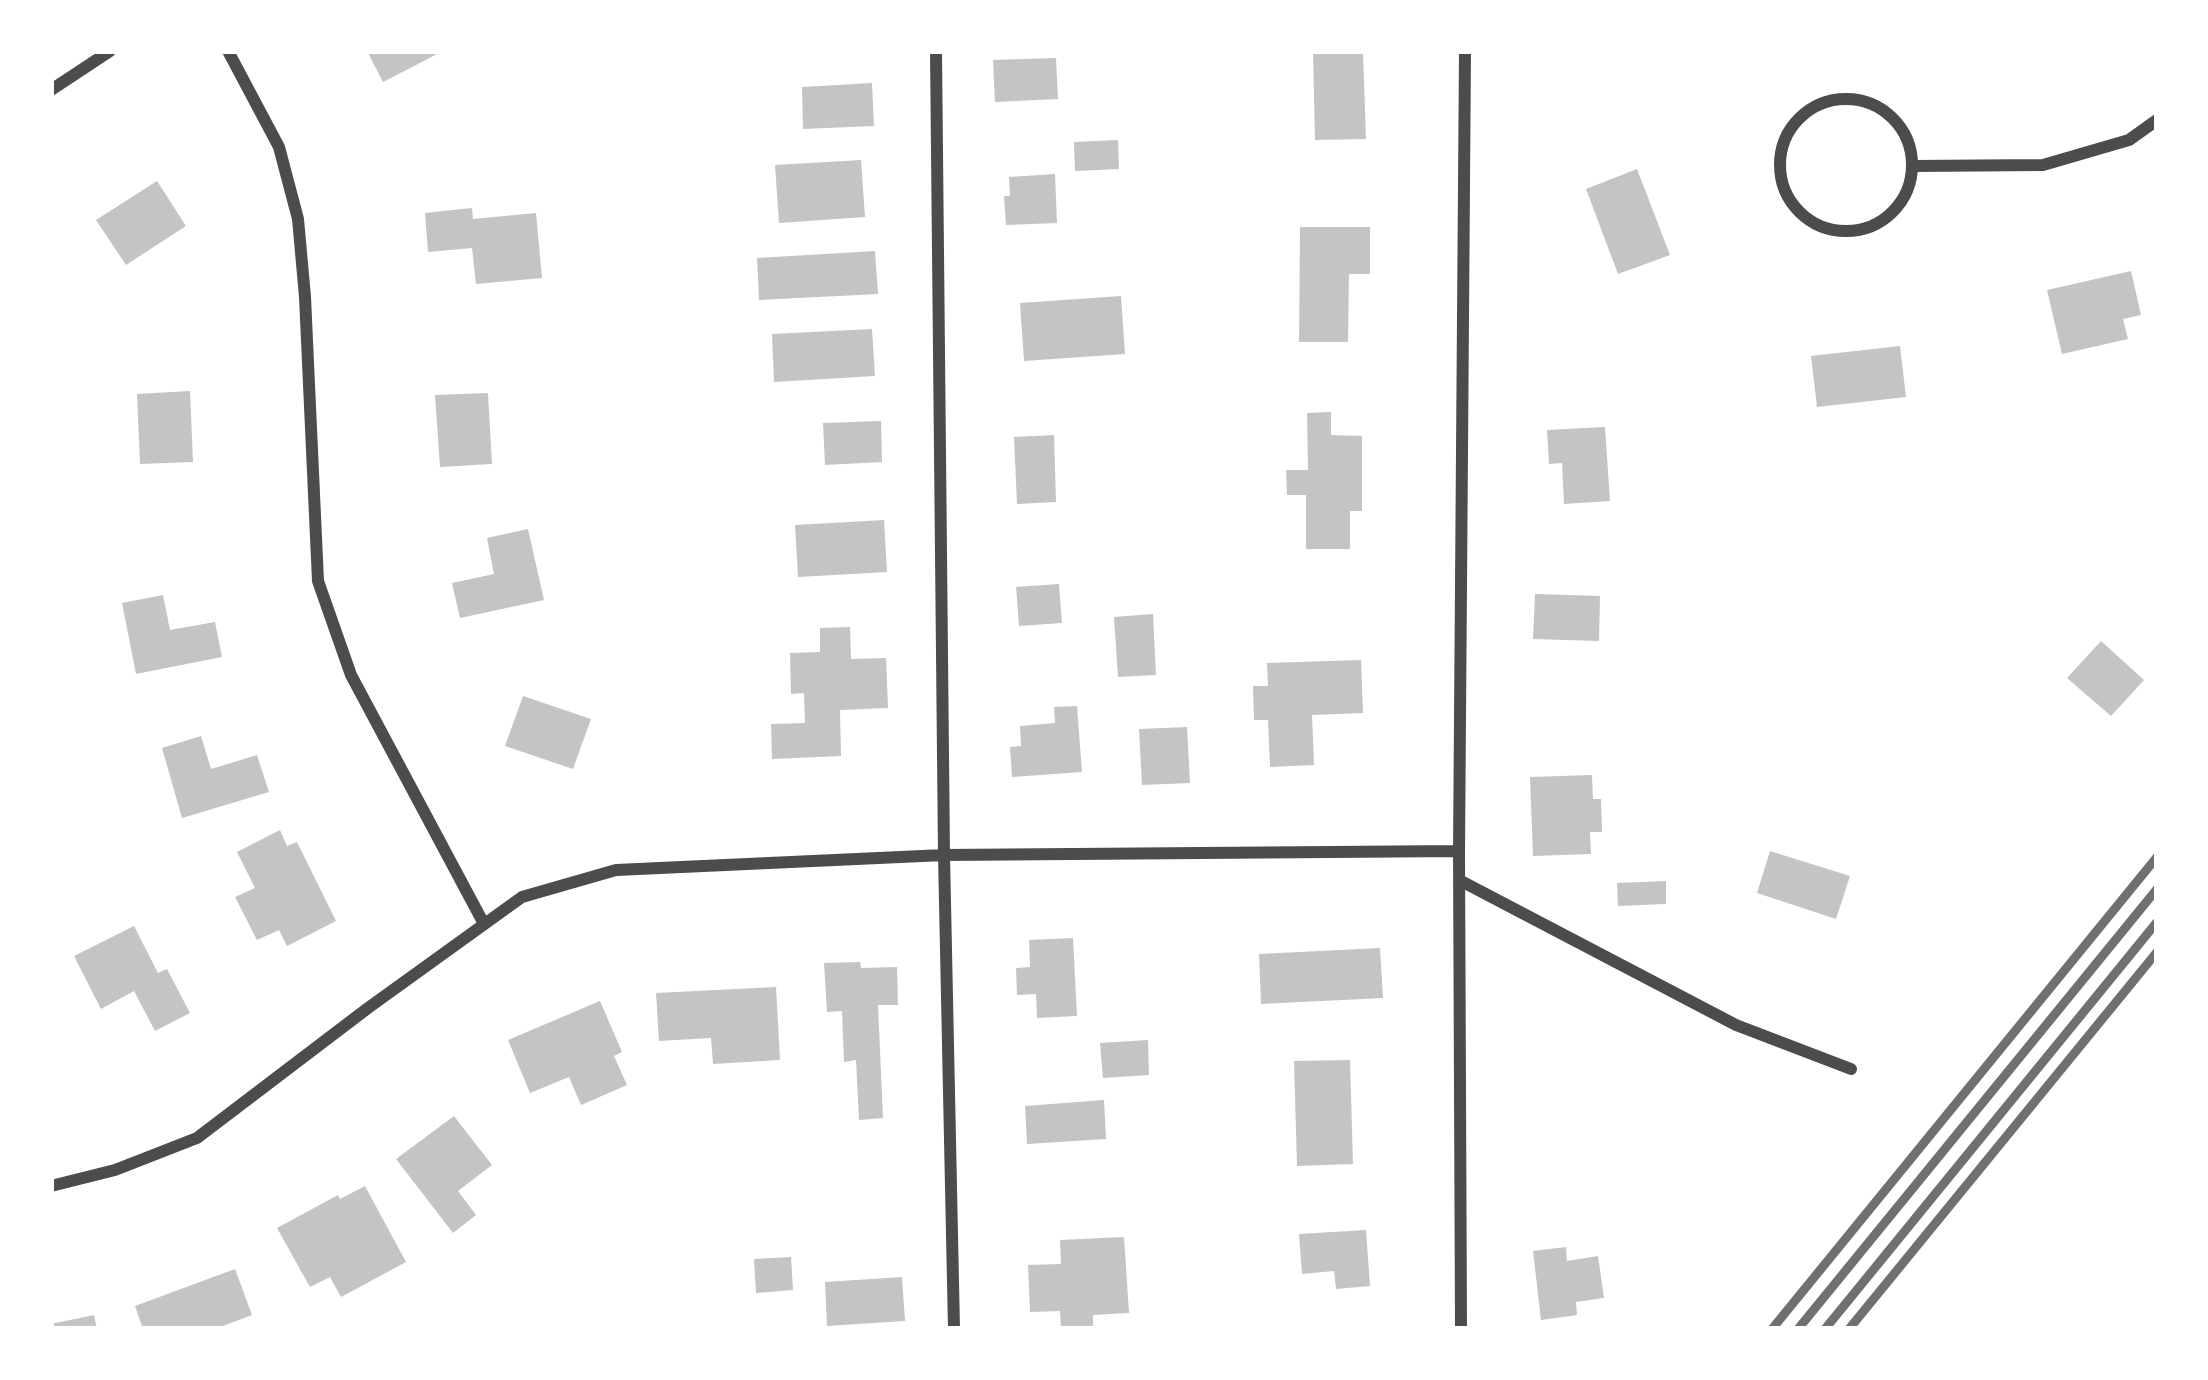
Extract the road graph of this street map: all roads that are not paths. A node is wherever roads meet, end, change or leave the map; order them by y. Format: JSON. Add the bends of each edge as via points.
{"nodes":[{"id":1,"x":110,"y":51,"type":"edge"},
{"id":2,"x":228,"y":51,"type":"edge"},
{"id":3,"x":935,"y":51,"type":"edge"},
{"id":4,"x":1465,"y":51,"type":"edge"},
{"id":5,"x":51,"y":90,"type":"edge"},
{"id":6,"x":2157,"y":120,"type":"edge"},
{"id":7,"x":1913,"y":166,"type":"junction"},
{"id":8,"x":1460,"y":851,"type":"junction"},
{"id":9,"x":944,"y":855,"type":"junction"},
{"id":10,"x":1461,"y":880,"type":"junction"},
{"id":11,"x":484,"y":924,"type":"junction"},
{"id":12,"x":1851,"y":1069,"type":"dead end"},
{"id":13,"x":51,"y":1186,"type":"edge"},
{"id":14,"x":954,"y":1329,"type":"edge"},
{"id":15,"x":1460,"y":1329,"type":"edge"}],
"edges":[{"from":1,"to":5,"type":"street"},
{"from":2,"to":11,"type":"street","via":[[280,147],[298,219],[318,581],[351,675]]},
{"from":3,"to":9,"type":"street"},
{"from":4,"to":8,"type":"street"},
{"from":6,"to":7,"type":"street","via":[[2129,140],[2043,165]]},
{"from":7,"to":7,"type":"street","via":[[1897,121],[1854,99],[1833,100],[1793,125],[1780,171],[1801,214],[1845,232],[1866,229],[1899,206]]},
{"from":8,"to":9,"type":"street"},
{"from":8,"to":10,"type":"street"},
{"from":9,"to":11,"type":"street","via":[[616,870],[522,897]]},
{"from":9,"to":14,"type":"street"},
{"from":10,"to":12,"type":"street","via":[[1736,1025]]},
{"from":10,"to":15,"type":"street"},
{"from":11,"to":13,"type":"street","via":[[197,1138]]}]}
